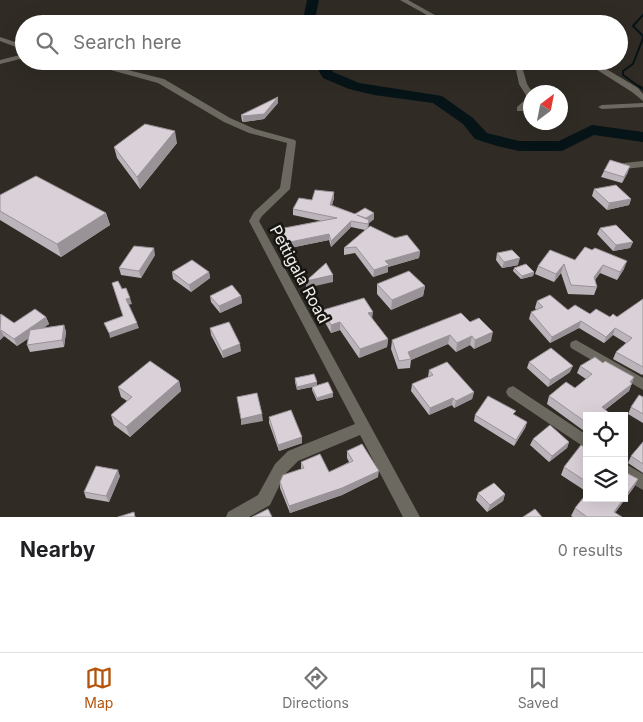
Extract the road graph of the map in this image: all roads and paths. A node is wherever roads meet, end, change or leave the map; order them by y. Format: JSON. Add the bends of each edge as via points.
{"nodes":[{"id":1,"x":403,"y":0,"type":"edge"},
{"id":2,"x":431,"y":15,"type":"edge"},
{"id":3,"x":0,"y":39,"type":"edge"},
{"id":4,"x":15,"y":45,"type":"edge"},
{"id":5,"x":15,"y":58,"type":"edge"},
{"id":6,"x":0,"y":62,"type":"edge"},
{"id":7,"x":122,"y":70,"type":"edge"},
{"id":8,"x":519,"y":70,"type":"edge"},
{"id":9,"x":603,"y":70,"type":"edge"},
{"id":10,"x":524,"y":85,"type":"edge"},
{"id":11,"x":643,"y":99,"type":"edge"},
{"id":12,"x":643,"y":105,"type":"edge"},
{"id":13,"x":523,"y":106,"type":"edge"},
{"id":14,"x":602,"y":107,"type":"dead end"},
{"id":15,"x":520,"y":109,"type":"dead end"},
{"id":16,"x":643,"y":164,"type":"edge"},
{"id":17,"x":624,"y":166,"type":"edge"},
{"id":18,"x":576,"y":345,"type":"dead end"},
{"id":19,"x":643,"y":385,"type":"edge"},
{"id":20,"x":513,"y":392,"type":"dead end"},
{"id":21,"x":363,"y":427,"type":"junction"},
{"id":22,"x":583,"y":441,"type":"edge"},
{"id":23,"x":628,"y":473,"type":"edge"},
{"id":24,"x":643,"y":483,"type":"edge"},
{"id":25,"x":234,"y":517,"type":"edge"},
{"id":26,"x":412,"y":517,"type":"edge"}],
"edges":[{"from":1,"to":2,"type":"street"},
{"from":3,"to":4,"type":"street"},
{"from":5,"to":6,"type":"street"},
{"from":7,"to":21,"type":"street","name":"Pettigala Road","via":[[161,82],[226,120],[292,142],[285,189],[254,221]]},
{"from":8,"to":10,"type":"street"},
{"from":9,"to":11,"type":"street","via":[[635,90]]},
{"from":12,"to":14,"type":"street"},
{"from":13,"to":15,"type":"street"},
{"from":16,"to":17,"type":"street"},
{"from":18,"to":19,"type":"street"},
{"from":20,"to":22,"type":"street"},
{"from":21,"to":25,"type":"street","via":[[293,456],[280,469],[264,500]]},
{"from":21,"to":26,"type":"street","name":"Pettigala Road"},
{"from":23,"to":24,"type":"street"}]}
